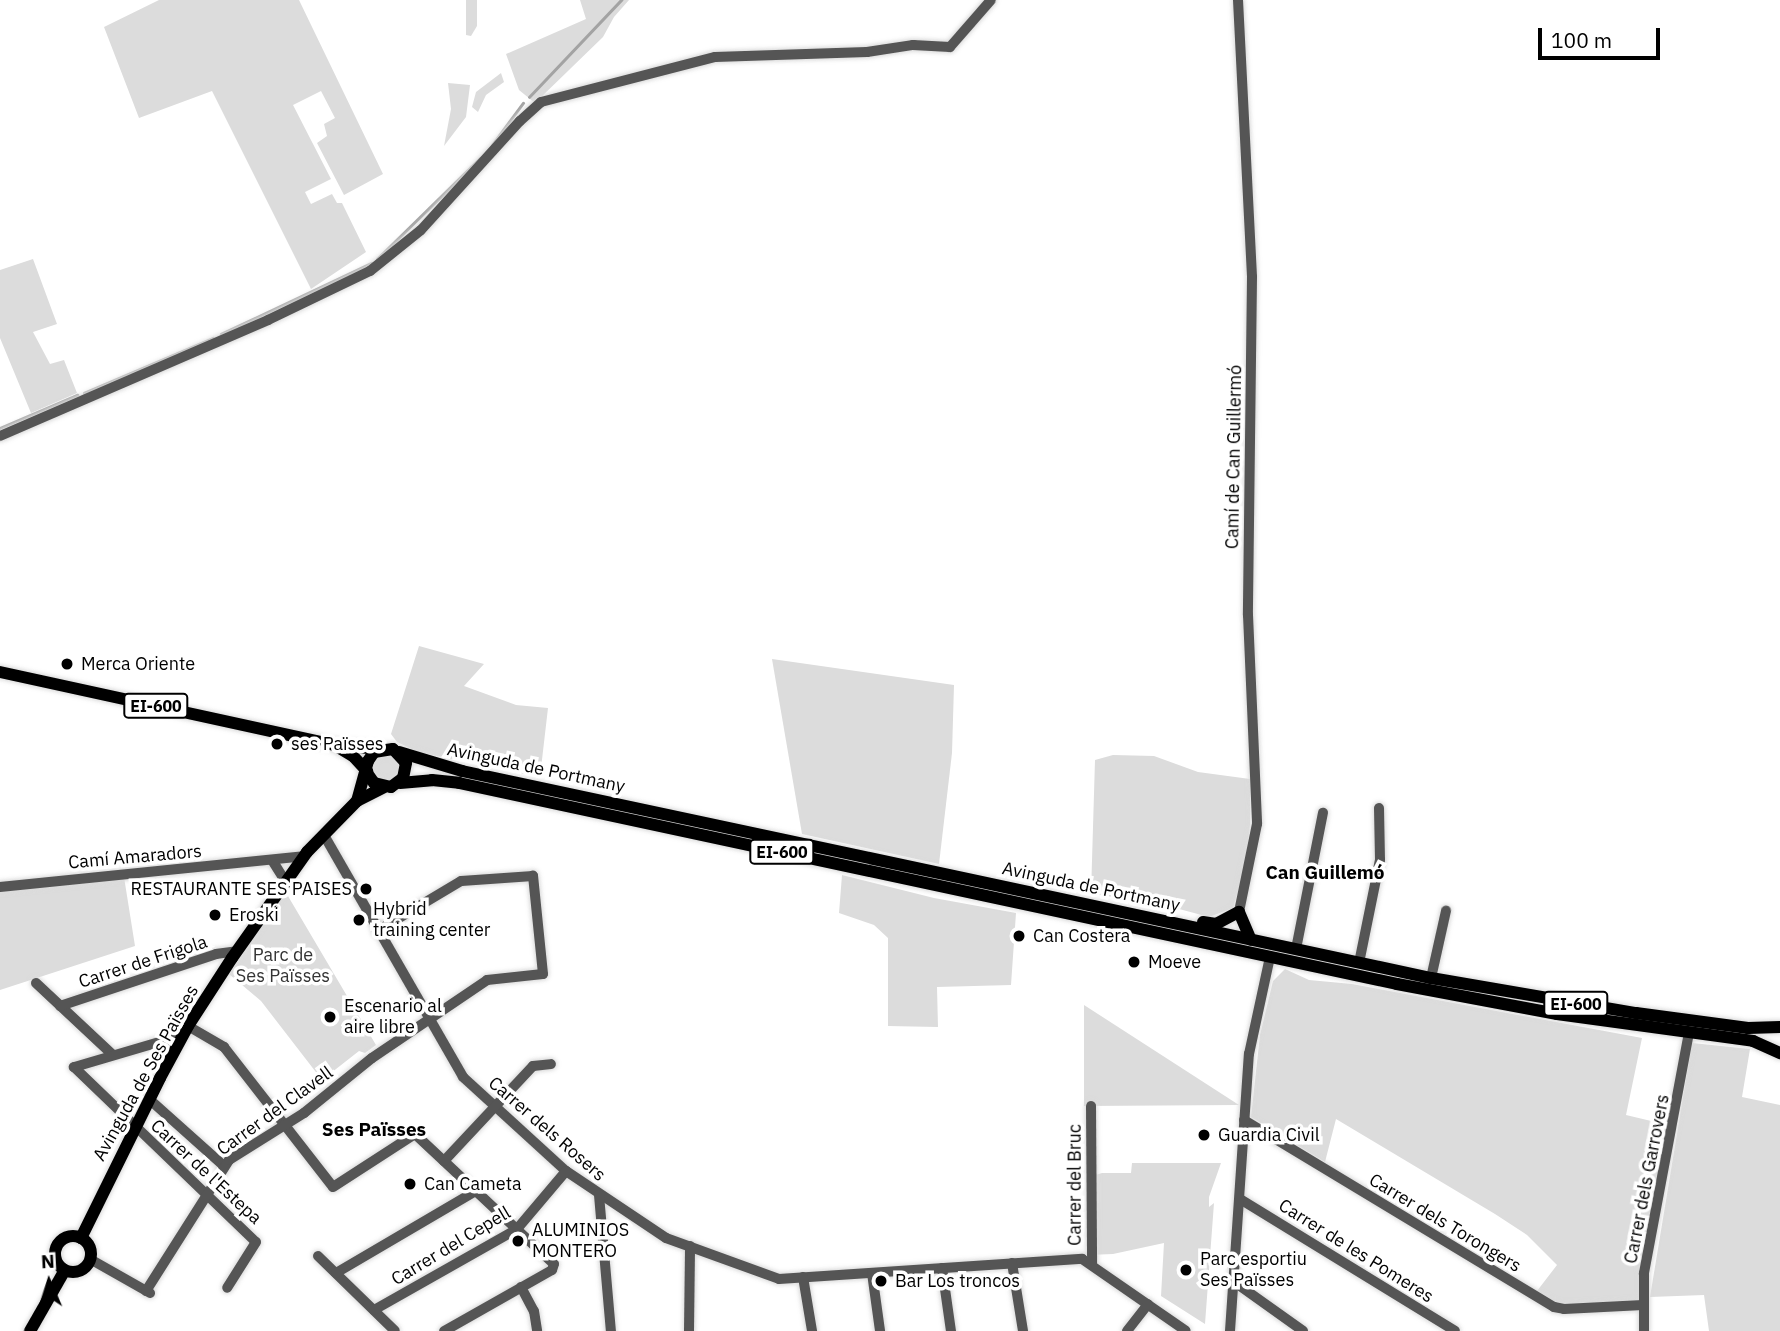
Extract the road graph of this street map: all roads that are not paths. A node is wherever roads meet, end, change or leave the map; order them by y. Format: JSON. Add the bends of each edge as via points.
{"nodes":[{"id":1,"x":991,"y":0,"type":"edge"},
{"id":2,"x":1238,"y":0,"type":"edge"},
{"id":3,"x":0,"y":436,"type":"edge"},
{"id":4,"x":0,"y":672,"type":"edge"},
{"id":5,"x":335,"y":745,"type":"junction"},
{"id":6,"x":380,"y":749,"type":"junction"},
{"id":7,"x":399,"y":752,"type":"junction"},
{"id":8,"x":367,"y":772,"type":"junction"},
{"id":9,"x":400,"y":783,"type":"junction"},
{"id":10,"x":385,"y":788,"type":"junction"},
{"id":11,"x":357,"y":801,"type":"junction"},
{"id":12,"x":1379,"y":808,"type":"dead end"},
{"id":13,"x":1323,"y":813,"type":"dead end"},
{"id":14,"x":324,"y":835,"type":"junction"},
{"id":15,"x":303,"y":856,"type":"junction"},
{"id":16,"x":272,"y":860,"type":"junction"},
{"id":17,"x":285,"y":881,"type":"junction"},
{"id":18,"x":0,"y":887,"type":"edge"},
{"id":19,"x":1086,"y":904,"type":"junction"},
{"id":20,"x":1446,"y":911,"type":"dead end"},
{"id":21,"x":1239,"y":912,"type":"junction"},
{"id":22,"x":377,"y":931,"type":"junction"},
{"id":23,"x":1251,"y":940,"type":"junction"},
{"id":24,"x":1296,"y":949,"type":"junction"},
{"id":25,"x":237,"y":951,"type":"junction"},
{"id":26,"x":1270,"y":957,"type":"junction"},
{"id":27,"x":1359,"y":963,"type":"junction"},
{"id":28,"x":1432,"y":978,"type":"junction"},
{"id":29,"x":36,"y":984,"type":"dead end"},
{"id":30,"x":60,"y":1006,"type":"junction"},
{"id":31,"x":428,"y":1019,"type":"junction"},
{"id":32,"x":1780,"y":1027,"type":"edge"},
{"id":33,"x":185,"y":1031,"type":"junction"},
{"id":34,"x":1689,"y":1033,"type":"junction"},
{"id":35,"x":1780,"y":1053,"type":"edge"},
{"id":36,"x":113,"y":1055,"type":"junction"},
{"id":37,"x":551,"y":1064,"type":"dead end"},
{"id":38,"x":149,"y":1099,"type":"junction"},
{"id":39,"x":497,"y":1106,"type":"junction"},
{"id":40,"x":1091,"y":1107,"type":"dead end"},
{"id":41,"x":1244,"y":1120,"type":"junction"},
{"id":42,"x":284,"y":1125,"type":"junction"},
{"id":43,"x":134,"y":1126,"type":"junction"},
{"id":44,"x":444,"y":1161,"type":"junction"},
{"id":45,"x":224,"y":1166,"type":"junction"},
{"id":46,"x":566,"y":1171,"type":"junction"},
{"id":47,"x":477,"y":1191,"type":"junction"},
{"id":48,"x":205,"y":1193,"type":"junction"},
{"id":49,"x":599,"y":1195,"type":"junction"},
{"id":50,"x":1240,"y":1199,"type":"junction"},
{"id":51,"x":517,"y":1229,"type":"junction"},
{"id":52,"x":80,"y":1238,"type":"junction"},
{"id":53,"x":690,"y":1246,"type":"junction"},
{"id":54,"x":318,"y":1256,"type":"dead end"},
{"id":55,"x":90,"y":1259,"type":"junction"},
{"id":56,"x":1091,"y":1263,"type":"junction"},
{"id":57,"x":1012,"y":1264,"type":"junction"},
{"id":58,"x":942,"y":1268,"type":"junction"},
{"id":59,"x":65,"y":1270,"type":"junction"},
{"id":60,"x":335,"y":1273,"type":"junction"},
{"id":61,"x":872,"y":1273,"type":"junction"},
{"id":62,"x":803,"y":1277,"type":"junction"},
{"id":63,"x":1233,"y":1281,"type":"junction"},
{"id":64,"x":522,"y":1287,"type":"junction"},
{"id":65,"x":227,"y":1288,"type":"dead end"},
{"id":66,"x":1148,"y":1304,"type":"junction"},
{"id":67,"x":1643,"y":1305,"type":"junction"},
{"id":68,"x":374,"y":1310,"type":"junction"},
{"id":69,"x":30,"y":1331,"type":"edge"},
{"id":70,"x":395,"y":1331,"type":"edge"},
{"id":71,"x":444,"y":1331,"type":"edge"},
{"id":72,"x":537,"y":1331,"type":"edge"},
{"id":73,"x":611,"y":1331,"type":"edge"},
{"id":74,"x":689,"y":1331,"type":"edge"},
{"id":75,"x":812,"y":1331,"type":"edge"},
{"id":76,"x":880,"y":1331,"type":"edge"},
{"id":77,"x":951,"y":1331,"type":"edge"},
{"id":78,"x":1023,"y":1331,"type":"edge"},
{"id":79,"x":1127,"y":1331,"type":"edge"},
{"id":80,"x":1185,"y":1331,"type":"edge"},
{"id":81,"x":1230,"y":1331,"type":"edge"},
{"id":82,"x":1303,"y":1331,"type":"edge"},
{"id":83,"x":1455,"y":1331,"type":"edge"},
{"id":84,"x":1644,"y":1331,"type":"edge"}],
"edges":[{"from":1,"to":3,"type":"street","via":[[950,47],[913,45],[867,52],[715,57],[541,102],[421,230],[370,271]]},
{"from":2,"to":21,"type":"street","name":"Camí de Can Guillermó","via":[[1252,277],[1248,615],[1257,824]]},
{"from":4,"to":5,"type":"main road","number":"EI-600"},
{"from":5,"to":6,"type":"main road","number":"EI-600"},
{"from":5,"to":8,"type":"main road","number":"EI-600"},
{"from":6,"to":7,"type":"main road","number":"EI-600"},
{"from":6,"to":8,"type":"main road","via":[[370,756]]},
{"from":7,"to":9,"type":"main road","via":[[407,768]]},
{"from":7,"to":19,"type":"main road","name":"Avinguda de Portmany","number":"EI-600","via":[[489,777]]},
{"from":8,"to":10,"type":"main road","number":"EI-600","via":[[374,783]]},
{"from":8,"to":11,"type":"main road","name":"Avinguda de Ses Païsses"},
{"from":9,"to":10,"type":"main road","number":"EI-600"},
{"from":9,"to":26,"type":"main road","name":"Avinguda de Portmany","number":"EI-600","via":[[432,779],[459,783]]},
{"from":10,"to":11,"type":"main road","name":"Avinguda de Ses Païsses"},
{"from":11,"to":14,"type":"main road","name":"Avinguda de Ses Païsses"},
{"from":12,"to":27,"type":"street","via":[[1380,860]]},
{"from":13,"to":24,"type":"street"},
{"from":14,"to":15,"type":"main road","name":"Avinguda de Ses Païsses"},
{"from":14,"to":22,"type":"street","name":"Carrer dels Rosers"},
{"from":15,"to":16,"type":"street","name":"Camí Amaradors"},
{"from":15,"to":17,"type":"main road","name":"Avinguda de Ses Païsses"},
{"from":16,"to":17,"type":"street"},
{"from":16,"to":18,"type":"street","name":"Camí Amaradors"},
{"from":17,"to":25,"type":"main road","name":"Avinguda de Ses Païsses"},
{"from":19,"to":21,"type":"main road","via":[[1116,904],[1216,924]]},
{"from":19,"to":23,"type":"main road","name":"Avinguda de Portmany","number":"EI-600"},
{"from":20,"to":28,"type":"street"},
{"from":21,"to":23,"type":"main road"},
{"from":22,"to":31,"type":"street","name":"Carrer dels Rosers"},
{"from":22,"to":31,"type":"street","name":"Carrer del Clavell","via":[[461,881],[533,876],[543,975],[487,980]]},
{"from":23,"to":24,"type":"main road","name":"Avinguda de Portmany","number":"EI-600"},
{"from":24,"to":27,"type":"main road","name":"Avinguda de Portmany","number":"EI-600"},
{"from":25,"to":30,"type":"street","name":"Carrer de Frigola"},
{"from":25,"to":33,"type":"main road","name":"Avinguda de Ses Païsses"},
{"from":26,"to":34,"type":"main road","name":"Avinguda de Portmany","number":"EI-600","via":[[1488,1002]]},
{"from":26,"to":41,"type":"street","via":[[1249,1054]]},
{"from":27,"to":28,"type":"main road","name":"Avinguda de Portmany","number":"EI-600"},
{"from":28,"to":32,"type":"main road","name":"Avinguda de Portmany","number":"EI-600","via":[[1648,1015],[1748,1028]]},
{"from":29,"to":30,"type":"street"},
{"from":30,"to":36,"type":"street"},
{"from":31,"to":39,"type":"street","name":"Carrer dels Rosers","via":[[463,1077]]},
{"from":31,"to":42,"type":"street","name":"Carrer del Clavell"},
{"from":33,"to":36,"type":"street"},
{"from":33,"to":38,"type":"main road","name":"Avinguda de Ses Païsses"},
{"from":33,"to":42,"type":"street","via":[[223,1047]]},
{"from":34,"to":35,"type":"main road","name":"Avinguda de Portmany","number":"EI-600","via":[[1753,1041]]},
{"from":34,"to":67,"type":"street","name":"Carrer dels Garrovers","via":[[1644,1273]]},
{"from":36,"to":43,"type":"street","name":"Carrer de l'Estepa","via":[[74,1068]]},
{"from":37,"to":39,"type":"street","via":[[533,1066]]},
{"from":38,"to":43,"type":"main road","name":"Avinguda de Ses Païsses"},
{"from":38,"to":45,"type":"street"},
{"from":39,"to":44,"type":"street"},
{"from":39,"to":46,"type":"street","name":"Carrer dels Rosers"},
{"from":40,"to":56,"type":"street","name":"Carrer del Bruc"},
{"from":41,"to":50,"type":"street"},
{"from":41,"to":67,"type":"street","name":"Carrer dels Torongers","via":[[1554,1307]]},
{"from":42,"to":44,"type":"street","via":[[333,1187],[415,1134]]},
{"from":42,"to":45,"type":"street","name":"Carrer del Clavell"},
{"from":43,"to":48,"type":"street","name":"Carrer de l'Estepa"},
{"from":43,"to":52,"type":"main road","name":"Avinguda de Ses Païsses"},
{"from":44,"to":47,"type":"street"},
{"from":45,"to":48,"type":"street","name":"Carrer del Clavell"},
{"from":46,"to":49,"type":"street","name":"Carrer dels Rosers"},
{"from":46,"to":51,"type":"street","name":"Carrer del Cepell"},
{"from":47,"to":51,"type":"street"},
{"from":47,"to":60,"type":"street"},
{"from":48,"to":55,"type":"street","name":"Carrer del Clavell","via":[[148,1292]]},
{"from":48,"to":65,"type":"street","name":"Carrer de l'Estepa","via":[[256,1241]]},
{"from":49,"to":53,"type":"street","name":"Carrer dels Rosers","via":[[666,1238]]},
{"from":49,"to":73,"type":"street"},
{"from":50,"to":63,"type":"street"},
{"from":50,"to":83,"type":"street","name":"Carrer de les Pomeres"},
{"from":51,"to":64,"type":"street","via":[[554,1264],[552,1270]]},
{"from":51,"to":68,"type":"street","name":"Carrer del Cepell"},
{"from":52,"to":55,"type":"main road","via":[[89,1247]]},
{"from":52,"to":59,"type":"main road","via":[[68,1237],[58,1244],[57,1262]]},
{"from":53,"to":62,"type":"street","name":"Carrer dels Rosers","via":[[779,1279]]},
{"from":53,"to":74,"type":"street"},
{"from":54,"to":60,"type":"street"},
{"from":55,"to":59,"type":"main road","via":[[77,1271]]},
{"from":56,"to":57,"type":"street","name":"Carrer dels Rosers","via":[[1082,1259]]},
{"from":56,"to":66,"type":"street"},
{"from":57,"to":58,"type":"street","name":"Carrer dels Rosers"},
{"from":57,"to":78,"type":"street"},
{"from":58,"to":61,"type":"street","name":"Carrer dels Rosers"},
{"from":58,"to":77,"type":"street"},
{"from":59,"to":69,"type":"main road"},
{"from":60,"to":68,"type":"street"},
{"from":61,"to":62,"type":"street","name":"Carrer dels Rosers"},
{"from":61,"to":76,"type":"street"},
{"from":62,"to":75,"type":"street"},
{"from":63,"to":81,"type":"street"},
{"from":63,"to":82,"type":"street"},
{"from":64,"to":71,"type":"street"},
{"from":64,"to":72,"type":"street","via":[[534,1311]]},
{"from":66,"to":79,"type":"street"},
{"from":66,"to":80,"type":"street"},
{"from":67,"to":84,"type":"street","name":"Carrer dels Garrovers"},
{"from":68,"to":70,"type":"street"}]}
